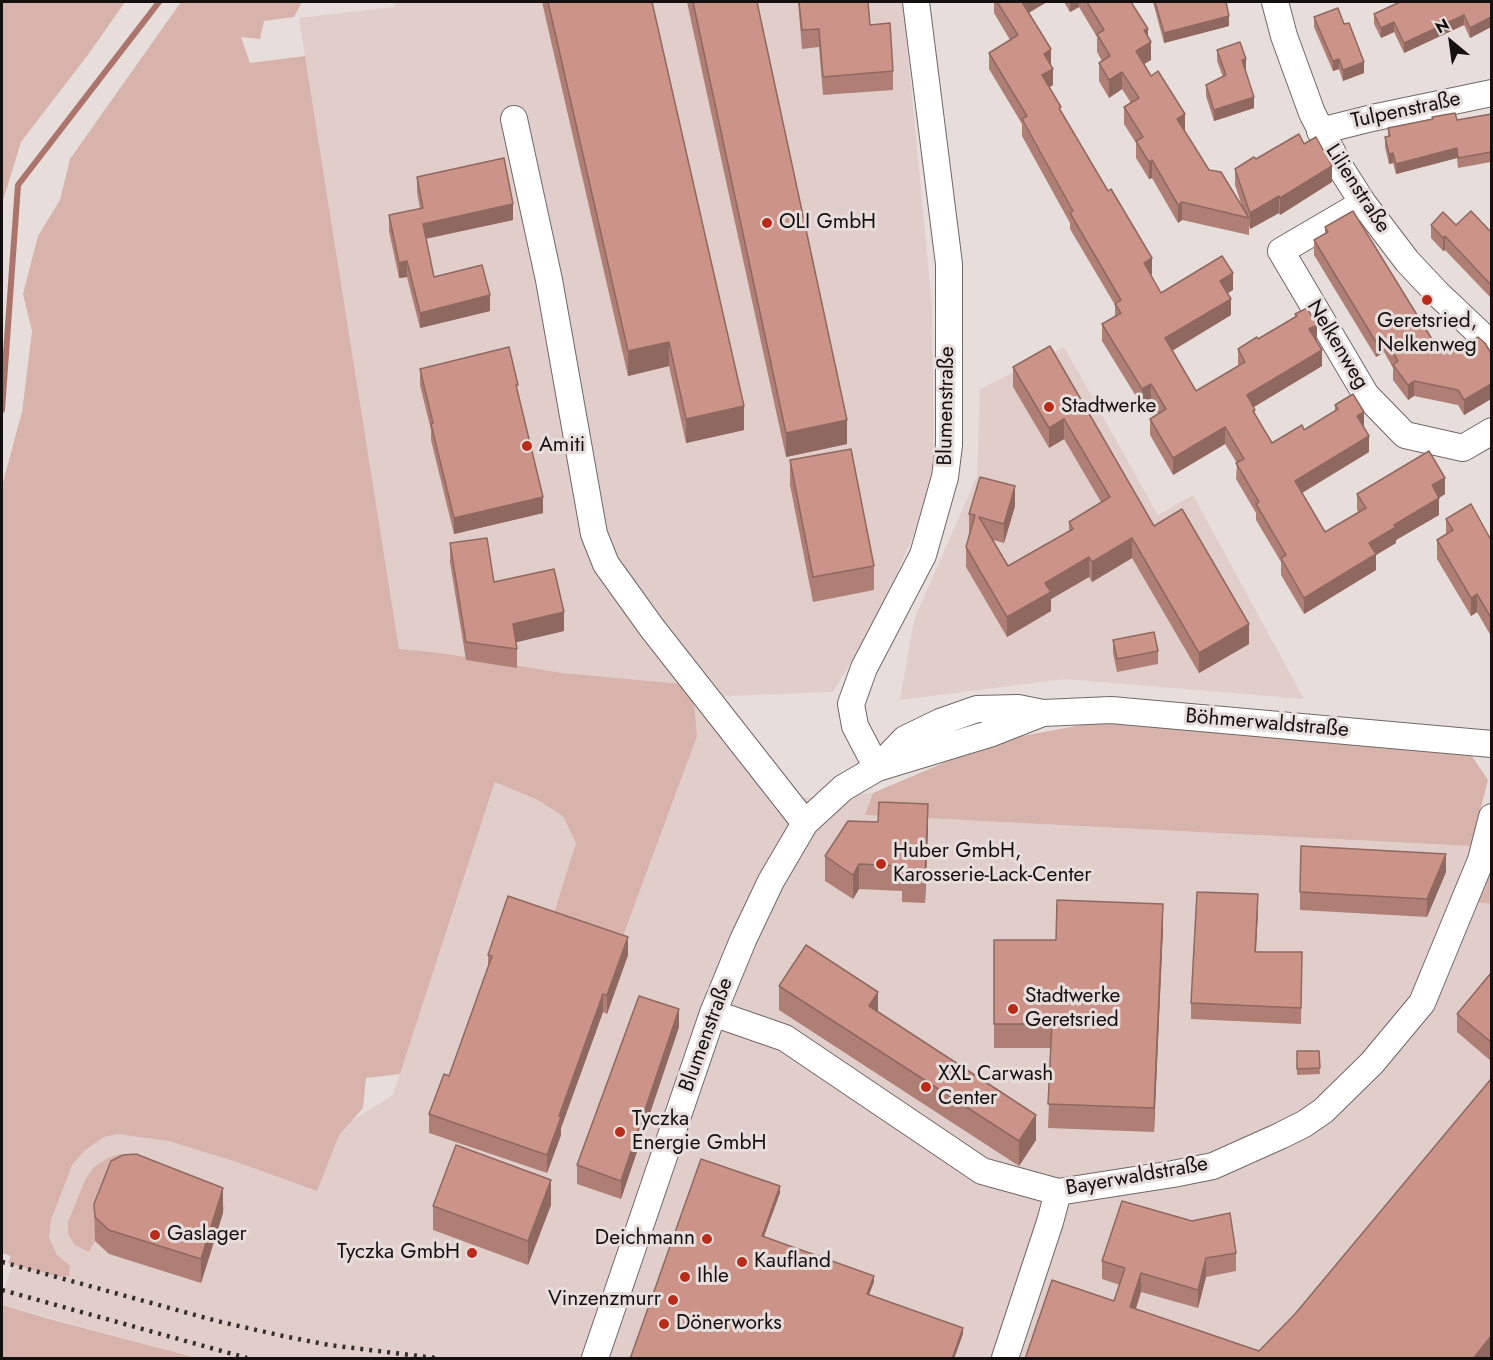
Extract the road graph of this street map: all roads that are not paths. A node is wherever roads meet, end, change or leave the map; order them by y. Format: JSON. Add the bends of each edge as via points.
{"nodes":[{"id":1,"x":916,"y":2,"type":"edge"},
{"id":2,"x":1275,"y":2,"type":"edge"},
{"id":3,"x":1491,"y":93,"type":"edge"},
{"id":4,"x":513,"y":120,"type":"dead end"},
{"id":5,"x":1320,"y":131,"type":"junction"},
{"id":6,"x":1364,"y":203,"type":"junction"},
{"id":7,"x":1491,"y":345,"type":"edge"},
{"id":8,"x":1491,"y":432,"type":"edge"},
{"id":9,"x":1491,"y":744,"type":"edge"},
{"id":10,"x":877,"y":768,"type":"junction"},
{"id":11,"x":1491,"y":817,"type":"edge"},
{"id":12,"x":805,"y":823,"type":"junction"},
{"id":13,"x":713,"y":1012,"type":"junction"},
{"id":14,"x":1058,"y":1192,"type":"junction"},
{"id":15,"x":595,"y":1359,"type":"edge"},
{"id":16,"x":1005,"y":1359,"type":"edge"}],
"edges":[{"from":1,"to":10,"type":"street","name":"Blumenstraße","via":[[949,264],[949,445],[945,477],[923,555],[864,668],[851,704],[855,726]]},
{"from":2,"to":5,"type":"street","name":"Lilienstraße"},
{"from":3,"to":5,"type":"street","name":"Tulpenstraße"},
{"from":4,"to":12,"type":"street","via":[[549,280],[594,534],[606,564]]},
{"from":5,"to":6,"type":"street","name":"Lilienstraße"},
{"from":6,"to":7,"type":"street","name":"Lilienstraße","via":[[1407,261]]},
{"from":6,"to":8,"type":"street","name":"Nelkenweg","via":[[1281,251],[1366,395],[1405,435],[1463,448]]},
{"from":9,"to":10,"type":"street","name":"Böhmerwaldstraße","via":[[1111,710],[1043,713]]},
{"from":10,"to":12,"type":"street","name":"Blumenstraße","via":[[843,788]]},
{"from":11,"to":14,"type":"street","name":"Bayerwaldstraße","via":[[1481,860],[1422,1003],[1372,1063],[1323,1111],[1280,1136],[1213,1166]]},
{"from":12,"to":13,"type":"street","name":"Blumenstraße","via":[[771,881]]},
{"from":13,"to":14,"type":"street","name":"Bayerwaldstraße","via":[[785,1038],[981,1171]]},
{"from":13,"to":15,"type":"street","name":"Blumenstraße"},
{"from":14,"to":16,"type":"street"}]}
